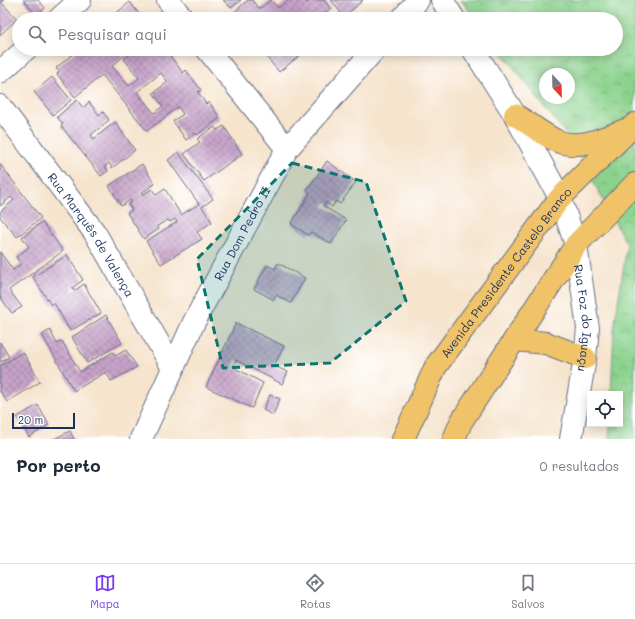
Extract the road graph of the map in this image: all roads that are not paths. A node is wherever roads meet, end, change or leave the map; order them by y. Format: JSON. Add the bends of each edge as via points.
{"nodes":[{"id":1,"x":80,"y":0,"type":"edge"},
{"id":2,"x":168,"y":0,"type":"edge"},
{"id":3,"x":418,"y":0,"type":"edge"},
{"id":4,"x":442,"y":0,"type":"edge"},
{"id":5,"x":67,"y":12,"type":"edge"},
{"id":6,"x":177,"y":12,"type":"edge"},
{"id":7,"x":408,"y":12,"type":"edge"},
{"id":8,"x":450,"y":12,"type":"edge"},
{"id":9,"x":18,"y":56,"type":"edge"},
{"id":10,"x":213,"y":56,"type":"edge"},
{"id":11,"x":369,"y":56,"type":"edge"},
{"id":12,"x":477,"y":56,"type":"edge"},
{"id":13,"x":0,"y":72,"type":"edge"},
{"id":14,"x":0,"y":106,"type":"edge"},
{"id":15,"x":515,"y":115,"type":"junction"},
{"id":16,"x":633,"y":126,"type":"edge"},
{"id":17,"x":287,"y":149,"type":"junction"},
{"id":18,"x":635,"y":184,"type":"edge"},
{"id":19,"x":560,"y":198,"type":"junction"},
{"id":20,"x":576,"y":245,"type":"junction"},
{"id":21,"x":515,"y":340,"type":"junction"},
{"id":22,"x":585,"y":358,"type":"junction"},
{"id":23,"x":173,"y":368,"type":"junction"},
{"id":24,"x":141,"y":439,"type":"edge"},
{"id":25,"x":402,"y":439,"type":"edge"},
{"id":26,"x":454,"y":439,"type":"edge"},
{"id":27,"x":571,"y":439,"type":"edge"}],
"edges":[{"from":1,"to":5,"type":"street"},
{"from":2,"to":6,"type":"street"},
{"from":3,"to":7,"type":"street"},
{"from":4,"to":8,"type":"street"},
{"from":9,"to":13,"type":"street"},
{"from":10,"to":17,"type":"street"},
{"from":11,"to":17,"type":"street","name":"Rua Dom Pedro II"},
{"from":12,"to":15,"type":"street","name":"Rua Foz do Iguaçu"},
{"from":14,"to":23,"type":"street","name":"Rua Marquês de Valença","via":[[95,233]]},
{"from":15,"to":16,"type":"main road","via":[[556,141],[570,144],[592,142]]},
{"from":15,"to":19,"type":"street","name":"Rua Foz do Iguaçu"},
{"from":16,"to":19,"type":"main road","name":"Avenida Presidente Castelo Branco"},
{"from":17,"to":23,"type":"street","name":"Rua Dom Pedro II","via":[[194,322]]},
{"from":18,"to":20,"type":"main road"},
{"from":19,"to":20,"type":"street","name":"Rua Foz do Iguaçu"},
{"from":19,"to":25,"type":"main road","name":"Avenida Presidente Castelo Branco","via":[[436,366]]},
{"from":20,"to":21,"type":"main road"},
{"from":20,"to":22,"type":"street","name":"Rua Foz do Iguaçu","via":[[588,328]]},
{"from":21,"to":22,"type":"main road","via":[[546,343]]},
{"from":21,"to":26,"type":"main road","via":[[461,422]]},
{"from":22,"to":27,"type":"street","name":"Rua Foz do Iguaçu"},
{"from":23,"to":24,"type":"street","name":"Rua Dom Pedro II"}]}
